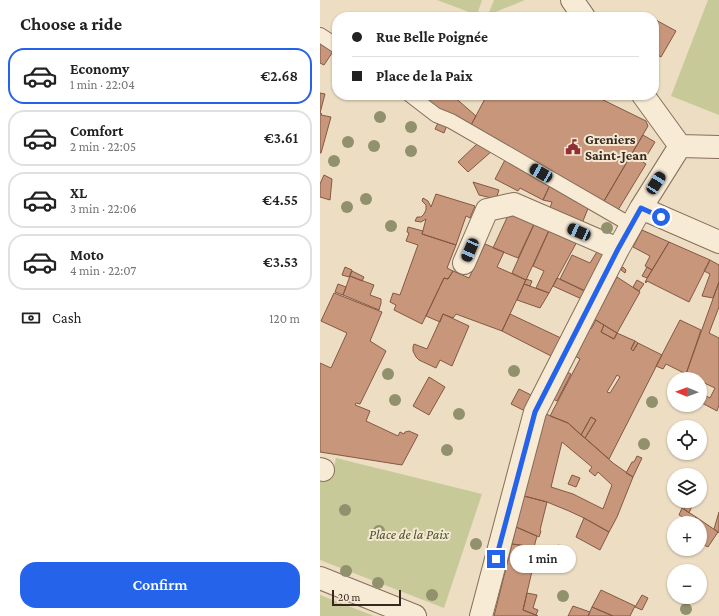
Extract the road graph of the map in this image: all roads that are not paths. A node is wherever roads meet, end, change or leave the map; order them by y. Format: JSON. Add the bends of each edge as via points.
{"nodes":[{"id":1,"x":572,"y":0,"type":"edge"},
{"id":2,"x":580,"y":12,"type":"edge"},
{"id":3,"x":320,"y":35,"type":"edge"},
{"id":4,"x":332,"y":43,"type":"edge"},
{"id":5,"x":416,"y":100,"type":"edge"},
{"id":6,"x":647,"y":100,"type":"edge"},
{"id":7,"x":680,"y":146,"type":"junction"},
{"id":8,"x":719,"y":147,"type":"edge"},
{"id":9,"x":636,"y":216,"type":"junction"},
{"id":10,"x":719,"y":242,"type":"edge"},
{"id":11,"x":618,"y":249,"type":"junction"},
{"id":12,"x":464,"y":263,"type":"dead end"},
{"id":13,"x":320,"y":578,"type":"edge"},
{"id":14,"x":415,"y":616,"type":"edge"},
{"id":15,"x":481,"y":616,"type":"edge"}],
"edges":[{"from":1,"to":2,"type":"street"},
{"from":3,"to":4,"type":"lane"},
{"from":5,"to":9,"type":"lane","via":[[436,115]]},
{"from":6,"to":7,"type":"street"},
{"from":7,"to":8,"type":"street"},
{"from":7,"to":9,"type":"street"},
{"from":9,"to":10,"type":"street"},
{"from":9,"to":11,"type":"street"},
{"from":11,"to":12,"type":"street","via":[[514,204],[487,210]]},
{"from":11,"to":15,"type":"street","via":[[535,412]]},
{"from":13,"to":14,"type":"street"}]}
